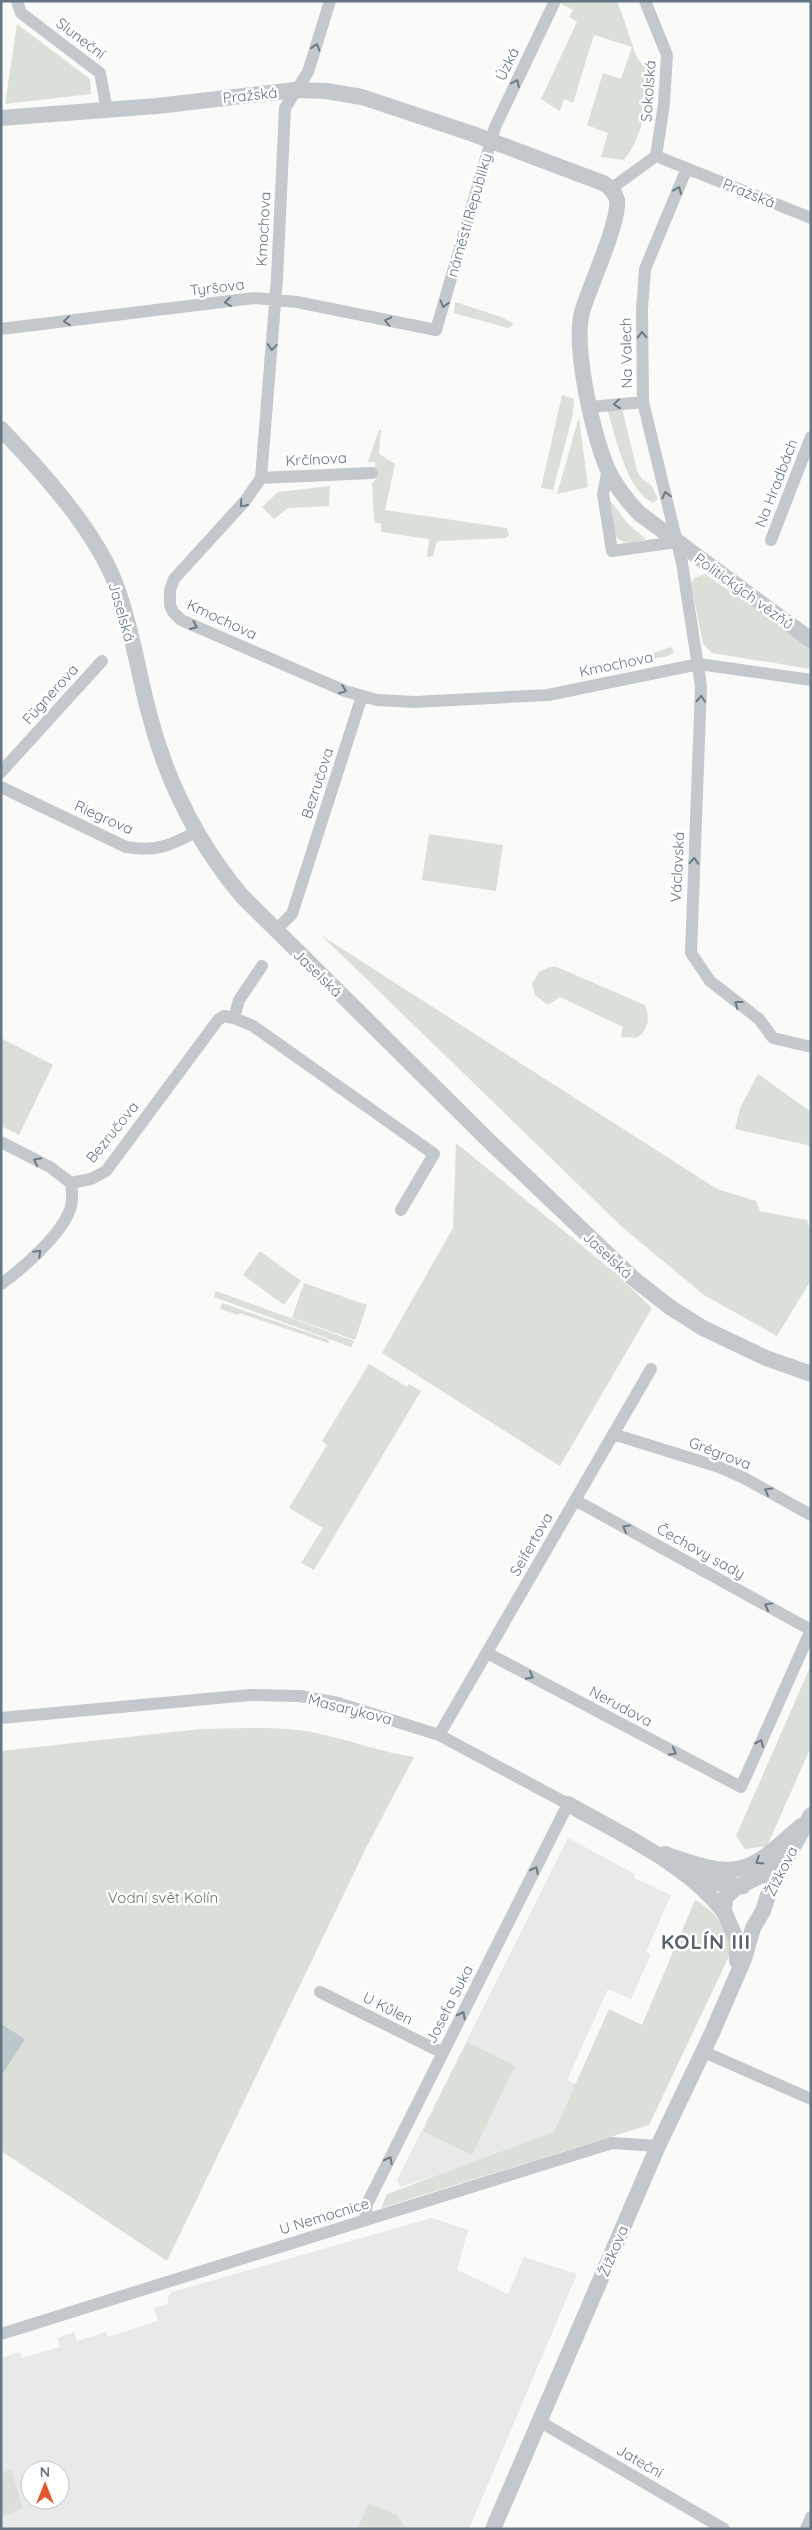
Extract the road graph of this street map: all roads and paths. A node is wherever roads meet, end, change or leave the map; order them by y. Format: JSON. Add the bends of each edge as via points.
{"nodes":[{"id":1,"x":17,"y":1,"type":"edge"},
{"id":2,"x":330,"y":1,"type":"edge"},
{"id":3,"x":555,"y":1,"type":"edge"},
{"id":4,"x":645,"y":1,"type":"edge"},
{"id":5,"x":295,"y":90,"type":"junction"},
{"id":6,"x":107,"y":110,"type":"junction"},
{"id":7,"x":1,"y":118,"type":"edge"},
{"id":8,"x":491,"y":141,"type":"junction"},
{"id":9,"x":656,"y":156,"type":"junction"},
{"id":10,"x":687,"y":168,"type":"junction"},
{"id":11,"x":612,"y":188,"type":"junction"},
{"id":12,"x":811,"y":218,"type":"edge"},
{"id":13,"x":276,"y":299,"type":"junction"},
{"id":14,"x":1,"y":329,"type":"edge"},
{"id":15,"x":436,"y":330,"type":"joint"},
{"id":16,"x":644,"y":402,"type":"junction"},
{"id":17,"x":590,"y":407,"type":"junction"},
{"id":18,"x":1,"y":429,"type":"edge"},
{"id":19,"x":811,"y":437,"type":"edge"},
{"id":20,"x":608,"y":469,"type":"junction"},
{"id":21,"x":372,"y":473,"type":"dead end"},
{"id":22,"x":261,"y":478,"type":"junction"},
{"id":23,"x":771,"y":540,"type":"dead end"},
{"id":24,"x":677,"y":542,"type":"junction"},
{"id":25,"x":811,"y":640,"type":"edge"},
{"id":26,"x":102,"y":661,"type":"dead end"},
{"id":27,"x":699,"y":664,"type":"junction"},
{"id":28,"x":811,"y":680,"type":"edge"},
{"id":29,"x":362,"y":696,"type":"junction"},
{"id":30,"x":1,"y":772,"type":"edge"},
{"id":31,"x":1,"y":787,"type":"edge"},
{"id":32,"x":196,"y":832,"type":"junction"},
{"id":33,"x":275,"y":931,"type":"junction"},
{"id":34,"x":262,"y":966,"type":"dead end"},
{"id":35,"x":234,"y":1018,"type":"junction"},
{"id":36,"x":811,"y":1047,"type":"edge"},
{"id":37,"x":1,"y":1142,"type":"edge"},
{"id":38,"x":71,"y":1183,"type":"junction"},
{"id":39,"x":401,"y":1210,"type":"dead end"},
{"id":40,"x":1,"y":1284,"type":"edge"},
{"id":41,"x":650,"y":1369,"type":"dead end"},
{"id":42,"x":811,"y":1374,"type":"edge"},
{"id":43,"x":613,"y":1434,"type":"junction"},
{"id":44,"x":575,"y":1500,"type":"junction"},
{"id":45,"x":811,"y":1515,"type":"edge"},
{"id":46,"x":811,"y":1630,"type":"edge"},
{"id":47,"x":487,"y":1653,"type":"junction"},
{"id":48,"x":1,"y":1718,"type":"edge"},
{"id":49,"x":439,"y":1735,"type":"junction"},
{"id":50,"x":568,"y":1804,"type":"junction"},
{"id":51,"x":807,"y":1822,"type":"edge"},
{"id":52,"x":640,"y":1844,"type":"junction"},
{"id":53,"x":741,"y":1886,"type":"junction"},
{"id":54,"x":762,"y":1914,"type":"junction"},
{"id":55,"x":727,"y":1916,"type":"junction"},
{"id":56,"x":737,"y":1975,"type":"junction"},
{"id":57,"x":320,"y":1992,"type":"dead end"},
{"id":58,"x":704,"y":2052,"type":"junction"},
{"id":59,"x":442,"y":2053,"type":"junction"},
{"id":60,"x":811,"y":2099,"type":"edge"},
{"id":61,"x":658,"y":2146,"type":"junction"},
{"id":62,"x":365,"y":2220,"type":"junction"},
{"id":63,"x":1,"y":2334,"type":"edge"},
{"id":64,"x":539,"y":2421,"type":"junction"},
{"id":65,"x":811,"y":2517,"type":"edge"},
{"id":66,"x":493,"y":2529,"type":"edge"},
{"id":67,"x":724,"y":2529,"type":"edge"},
{"id":68,"x":806,"y":2529,"type":"edge"}],
"edges":[{"from":1,"to":6,"type":"street","name":"Sluneční","via":[[22,13],[100,73]]},
{"from":5,"to":2,"type":"street","name":"Kmochova","one_way":true,"via":[[308,72]]},
{"from":8,"to":3,"type":"street","name":"Úzká","one_way":true},
{"from":4,"to":9,"type":"street","name":"Sokolská","via":[[667,54]]},
{"from":5,"to":6,"type":"street","name":"Pražská"},
{"from":5,"to":8,"type":"street","name":"Pražská","via":[[348,94]]},
{"from":5,"to":13,"type":"street","name":"Kmochova","via":[[285,108]]},
{"from":6,"to":7,"type":"street","name":"Pražská"},
{"from":8,"to":11,"type":"street","name":"náměstí Republiky"},
{"from":8,"to":15,"type":"street","name":"náměstí Republiky","one_way":true},
{"from":9,"to":10,"type":"street","name":"Pražská"},
{"from":9,"to":11,"type":"street"},
{"from":10,"to":12,"type":"street","name":"Pražská"},
{"from":16,"to":10,"type":"street","name":"Na Valech","one_way":true,"via":[[644,269]]},
{"from":11,"to":17,"type":"street","name":"Politických vězňů","via":[[616,206],[582,313],[579,347]]},
{"from":13,"to":14,"type":"street","name":"Tyršova","one_way":true,"via":[[254,298]]},
{"from":15,"to":13,"type":"street","name":"Tyršova","one_way":true},
{"from":13,"to":22,"type":"street","name":"Kmochova","one_way":true},
{"from":16,"to":17,"type":"street","one_way":true},
{"from":24,"to":16,"type":"street","name":"Na Valech","one_way":true},
{"from":17,"to":20,"type":"street","name":"Politických vězňů"},
{"from":18,"to":32,"type":"street","name":"Jaselská","via":[[83,526],[103,557],[117,588],[163,758]]},
{"from":19,"to":23,"type":"street","name":"Na Hradbách"},
{"from":20,"to":24,"type":"street","name":"Politických vězňů","via":[[625,498],[640,514]]},
{"from":20,"to":24,"type":"street","name":"Politických vězňů","via":[[603,494],[612,551]]},
{"from":21,"to":22,"type":"street","name":"Krčínova"},
{"from":22,"to":29,"type":"street","name":"Kmochova","one_way":true,"via":[[245,501],[174,579],[169,596],[172,608],[181,620]]},
{"from":24,"to":25,"type":"street","name":"Politických vězňů"},
{"from":24,"to":27,"type":"street","name":"Politických vězňů"},
{"from":26,"to":30,"type":"street","name":"Fügnerova"},
{"from":27,"to":28,"type":"street","name":"Kmochova"},
{"from":27,"to":29,"type":"street","name":"Kmochova","via":[[513,698],[415,702]]},
{"from":36,"to":27,"type":"street","name":"Václavská","one_way":true,"via":[[773,1038],[759,1020],[710,981],[691,953],[701,686]]},
{"from":29,"to":33,"type":"street","name":"Bezručova","via":[[292,914]]},
{"from":31,"to":32,"type":"street","name":"Riegrova","via":[[126,846],[146,850],[160,848]]},
{"from":32,"to":33,"type":"street","name":"Jaselská","via":[[221,871]]},
{"from":33,"to":42,"type":"street","name":"Jaselská","via":[[634,1279],[703,1328],[766,1358]]},
{"from":34,"to":35,"type":"street","via":[[239,1000]]},
{"from":35,"to":38,"type":"street","name":"Bezručova","via":[[224,1016],[218,1020],[106,1171]]},
{"from":35,"to":39,"type":"street","via":[[252,1026],[434,1154]]},
{"from":38,"to":37,"type":"street","one_way":true},
{"from":40,"to":38,"type":"street","one_way":true,"via":[[44,1247],[68,1216],[72,1206]]},
{"from":41,"to":43,"type":"street","name":"Seifertova"},
{"from":43,"to":44,"type":"street","name":"Seifertova"},
{"from":45,"to":43,"type":"street","name":"Grégrova","one_way":true,"via":[[719,1467]]},
{"from":46,"to":44,"type":"street","name":"Čechovy sady","one_way":true},
{"from":44,"to":47,"type":"street","name":"Seifertova"},
{"from":47,"to":46,"type":"street","name":"Nerudova","one_way":true,"via":[[741,1787]]},
{"from":47,"to":49,"type":"street","name":"Seifertova"},
{"from":48,"to":49,"type":"street","name":"Masarykova","via":[[250,1695],[300,1696],[338,1703]]},
{"from":49,"to":50,"type":"street","name":"Masarykova"},
{"from":50,"to":52,"type":"street","name":"Masarykova"},
{"from":59,"to":50,"type":"street","name":"Josefa Suka","one_way":true},
{"from":51,"to":52,"type":"street","one_way":true,"via":[[763,1859],[746,1868],[708,1868]]},
{"from":51,"to":53,"type":"street","name":"Žižkova","via":[[776,1865]]},
{"from":51,"to":54,"type":"street","name":"Žižkova","via":[[772,1886]]},
{"from":52,"to":53,"type":"street","name":"Masarykova","via":[[702,1878]]},
{"from":52,"to":55,"type":"street","name":"Masarykova","via":[[706,1891]]},
{"from":53,"to":54,"type":"street","name":"Žižkova","via":[[758,1892],[762,1899]]},
{"from":53,"to":55,"type":"street","name":"Žižkova","via":[[725,1898]]},
{"from":54,"to":55,"type":"street","via":[[746,1926],[735,1924]]},
{"from":54,"to":56,"type":"street","name":"Žižkova","via":[[751,1933]]},
{"from":55,"to":56,"type":"street","name":"Žižkova","via":[[737,1941]]},
{"from":56,"to":58,"type":"street","name":"Žižkova"},
{"from":57,"to":59,"type":"street","name":"U Kůlen"},
{"from":58,"to":60,"type":"street"},
{"from":58,"to":61,"type":"street","name":"Žižkova"},
{"from":62,"to":59,"type":"street","name":"Josefa Suka","one_way":true,"via":[[367,2204]]},
{"from":61,"to":62,"type":"street","name":"U Nemocnice","via":[[612,2142]]},
{"from":61,"to":64,"type":"street","name":"Žižkova"},
{"from":62,"to":63,"type":"street","name":"U Nemocnice"},
{"from":64,"to":66,"type":"street","name":"Žižkova"},
{"from":64,"to":67,"type":"street","name":"Jateční"},
{"from":65,"to":68,"type":"street"}]}
